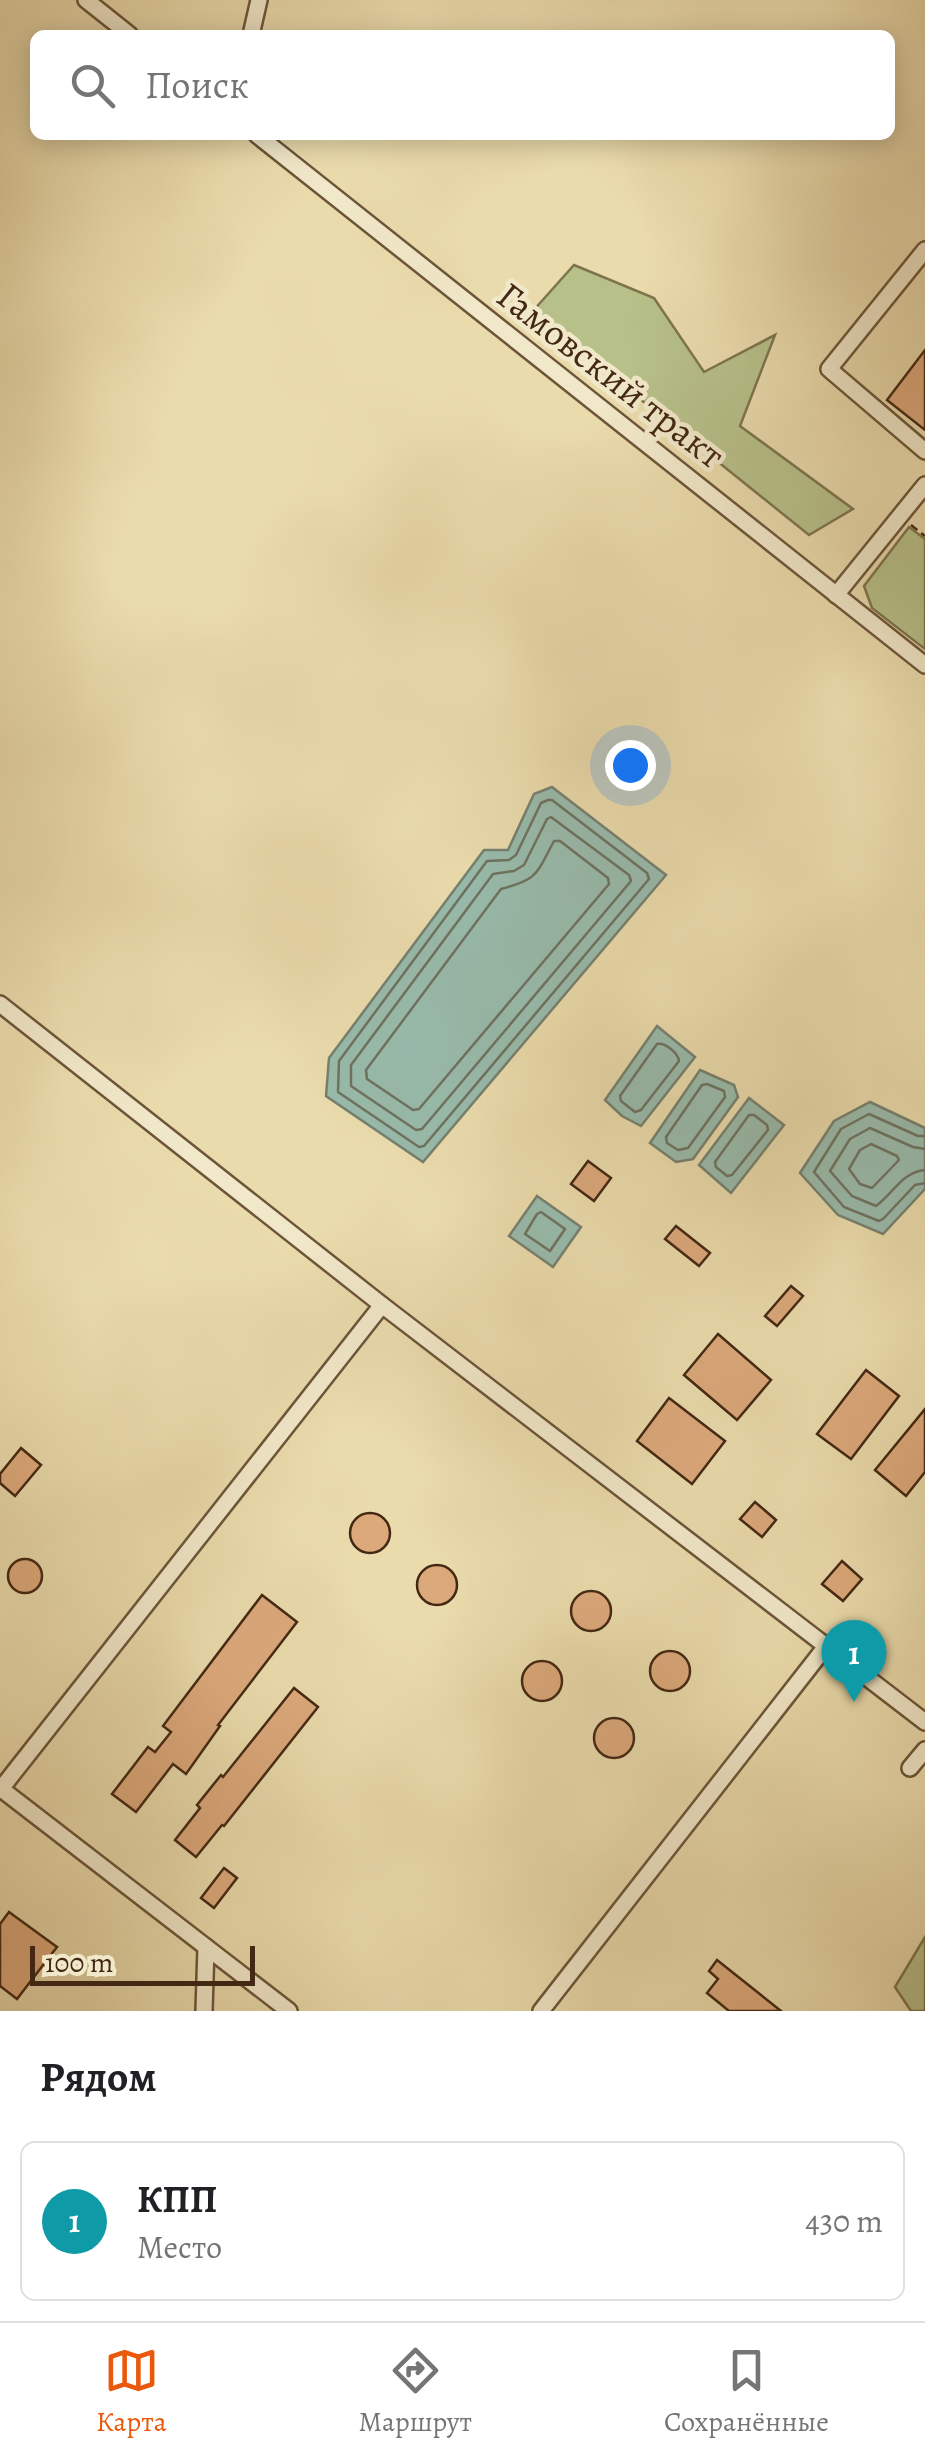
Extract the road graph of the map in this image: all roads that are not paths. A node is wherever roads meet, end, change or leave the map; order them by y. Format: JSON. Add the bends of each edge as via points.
{"nodes":[{"id":1,"x":86,"y":0,"type":"edge"},
{"id":2,"x":259,"y":0,"type":"edge"},
{"id":3,"x":124,"y":30,"type":"edge"},
{"id":4,"x":251,"y":30,"type":"edge"},
{"id":5,"x":263,"y":140,"type":"edge"},
{"id":6,"x":925,"y":250,"type":"edge"},
{"id":7,"x":925,"y":451,"type":"edge"},
{"id":8,"x":925,"y":485,"type":"edge"},
{"id":9,"x":836,"y":594,"type":"junction"},
{"id":10,"x":925,"y":665,"type":"edge"},
{"id":11,"x":0,"y":1004,"type":"edge"},
{"id":12,"x":382,"y":1305,"type":"junction"},
{"id":13,"x":827,"y":1645,"type":"junction"},
{"id":14,"x":925,"y":1722,"type":"edge"},
{"id":15,"x":925,"y":1750,"type":"edge"},
{"id":16,"x":910,"y":1768,"type":"dead end"},
{"id":17,"x":0,"y":1789,"type":"edge"},
{"id":18,"x":206,"y":1947,"type":"junction"},
{"id":19,"x":204,"y":2011,"type":"edge"},
{"id":20,"x":289,"y":2011,"type":"edge"},
{"id":21,"x":541,"y":2011,"type":"edge"}],
"edges":[{"from":1,"to":3,"type":"street"},
{"from":2,"to":4,"type":"street"},
{"from":5,"to":9,"type":"street","name":"Гамовский тракт"},
{"from":6,"to":7,"type":"street","via":[[828,369]]},
{"from":8,"to":9,"type":"street"},
{"from":9,"to":10,"type":"street","name":"Гамовский тракт"},
{"from":11,"to":12,"type":"street"},
{"from":12,"to":13,"type":"street"},
{"from":12,"to":17,"type":"street"},
{"from":13,"to":14,"type":"street"},
{"from":13,"to":21,"type":"street"},
{"from":15,"to":16,"type":"street"},
{"from":17,"to":18,"type":"street"},
{"from":18,"to":19,"type":"street"},
{"from":18,"to":20,"type":"street"}]}
